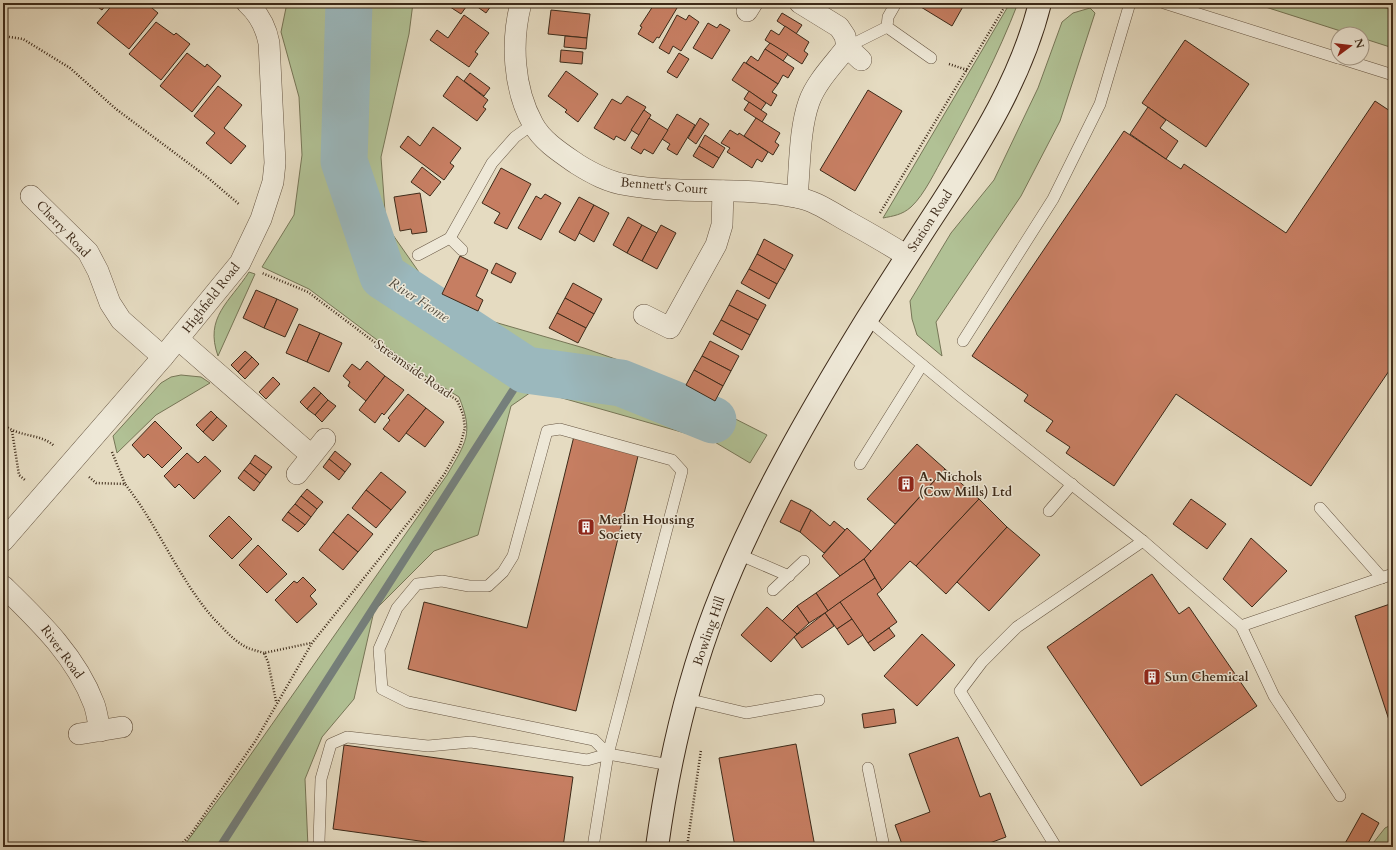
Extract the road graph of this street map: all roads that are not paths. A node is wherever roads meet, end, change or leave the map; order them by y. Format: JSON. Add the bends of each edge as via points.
{"nodes":[{"id":1,"x":247,"y":3,"type":"edge"},
{"id":2,"x":521,"y":3,"type":"edge"},
{"id":3,"x":800,"y":3,"type":"edge"},
{"id":4,"x":896,"y":3,"type":"edge"},
{"id":5,"x":1040,"y":3,"type":"edge"},
{"id":6,"x":1130,"y":3,"type":"edge"},
{"id":7,"x":1164,"y":3,"type":"edge"},
{"id":8,"x":887,"y":27,"type":"junction"},
{"id":9,"x":854,"y":53,"type":"junction"},
{"id":10,"x":1330,"y":55,"type":"edge"},
{"id":11,"x":931,"y":58,"type":"dead end"},
{"id":12,"x":1364,"y":66,"type":"edge"},
{"id":13,"x":1393,"y":75,"type":"edge"},
{"id":14,"x":533,"y":124,"type":"junction"},
{"id":15,"x":723,"y":191,"type":"junction"},
{"id":16,"x":31,"y":196,"type":"dead end"},
{"id":17,"x":797,"y":197,"type":"junction"},
{"id":18,"x":450,"y":238,"type":"junction"},
{"id":19,"x":462,"y":250,"type":"dead end"},
{"id":20,"x":418,"y":255,"type":"dead end"},
{"id":21,"x":907,"y":256,"type":"junction"},
{"id":22,"x":644,"y":315,"type":"dead end"},
{"id":23,"x":867,"y":319,"type":"junction"},
{"id":24,"x":178,"y":339,"type":"junction"},
{"id":25,"x":963,"y":340,"type":"dead end"},
{"id":26,"x":163,"y":357,"type":"junction"},
{"id":27,"x":922,"y":365,"type":"junction"},
{"id":28,"x":802,"y":430,"type":"joint"},
{"id":29,"x":325,"y":439,"type":"dead end"},
{"id":30,"x":311,"y":456,"type":"junction"},
{"id":31,"x":860,"y":464,"type":"dead end"},
{"id":32,"x":297,"y":474,"type":"dead end"},
{"id":33,"x":1072,"y":484,"type":"junction"},
{"id":34,"x":1320,"y":508,"type":"dead end"},
{"id":35,"x":1049,"y":511,"type":"dead end"},
{"id":36,"x":3,"y":540,"type":"edge"},
{"id":37,"x":1143,"y":541,"type":"junction"},
{"id":38,"x":738,"y":554,"type":"junction"},
{"id":39,"x":804,"y":561,"type":"dead end"},
{"id":40,"x":1393,"y":574,"type":"edge"},
{"id":41,"x":789,"y":576,"type":"junction"},
{"id":42,"x":1382,"y":578,"type":"junction"},
{"id":43,"x":3,"y":586,"type":"edge"},
{"id":44,"x":773,"y":590,"type":"dead end"},
{"id":45,"x":1241,"y":626,"type":"junction"},
{"id":46,"x":687,"y":699,"type":"junction"},
{"id":47,"x":818,"y":700,"type":"dead end"},
{"id":48,"x":122,"y":727,"type":"dead end"},
{"id":49,"x":100,"y":731,"type":"junction"},
{"id":50,"x":79,"y":734,"type":"dead end"},
{"id":51,"x":608,"y":754,"type":"junction"},
{"id":52,"x":670,"y":765,"type":"junction"},
{"id":53,"x":868,"y":768,"type":"dead end"},
{"id":54,"x":1340,"y":796,"type":"dead end"},
{"id":55,"x":321,"y":847,"type":"edge"},
{"id":56,"x":593,"y":847,"type":"edge"},
{"id":57,"x":657,"y":847,"type":"edge"},
{"id":58,"x":884,"y":847,"type":"edge"},
{"id":59,"x":1056,"y":847,"type":"edge"}],
"edges":[{"from":1,"to":24,"type":"street","name":"Highfield Road","via":[[255,10],[266,29],[269,43],[274,182],[261,219],[240,263]]},
{"from":2,"to":14,"type":"street","name":"Bennett's Court","via":[[516,19],[514,52],[520,88]]},
{"from":3,"to":9,"type":"street","via":[[839,27]]},
{"from":4,"to":8,"type":"lane","via":[[888,17]]},
{"from":5,"to":21,"type":"main road","name":"Station Road","via":[[1026,46],[978,146]]},
{"from":6,"to":25,"type":"lane","via":[[1100,104],[1053,199]]},
{"from":7,"to":10,"type":"lane"},
{"from":8,"to":9,"type":"lane"},
{"from":8,"to":11,"type":"lane"},
{"from":9,"to":17,"type":"street","via":[[820,82],[809,102],[804,121]]},
{"from":12,"to":13,"type":"lane"},
{"from":14,"to":15,"type":"street","name":"Bennett's Court","via":[[547,142],[599,178],[626,185]]},
{"from":14,"to":18,"type":"lane","via":[[515,137],[492,163]]},
{"from":15,"to":17,"type":"street","name":"Bennett's Court","via":[[755,191]]},
{"from":15,"to":22,"type":"street","name":"Bennett's Court","via":[[722,225],[716,245],[670,328]]},
{"from":16,"to":26,"type":"street","name":"Cherry Road","via":[[88,252],[110,302],[121,320]]},
{"from":17,"to":21,"type":"street","name":"Bennett's Court","via":[[822,207]]},
{"from":18,"to":19,"type":"lane"},
{"from":18,"to":20,"type":"lane"},
{"from":21,"to":23,"type":"main road","name":"Station Road"},
{"from":23,"to":27,"type":"lane"},
{"from":23,"to":28,"type":"main road","name":"Station Road"},
{"from":24,"to":26,"type":"street","name":"Highfield Road"},
{"from":24,"to":30,"type":"street"},
{"from":26,"to":36,"type":"street","name":"Highfield Road"},
{"from":27,"to":31,"type":"lane"},
{"from":27,"to":33,"type":"lane"},
{"from":28,"to":38,"type":"main road","name":"Bowling Hill"},
{"from":29,"to":30,"type":"street"},
{"from":30,"to":32,"type":"street"},
{"from":33,"to":35,"type":"lane"},
{"from":33,"to":37,"type":"lane"},
{"from":34,"to":42,"type":"lane"},
{"from":37,"to":45,"type":"lane"},
{"from":37,"to":59,"type":"lane","via":[[1017,627],[982,662],[960,691]]},
{"from":38,"to":41,"type":"lane"},
{"from":38,"to":46,"type":"main road","name":"Bowling Hill","via":[[714,612]]},
{"from":39,"to":41,"type":"lane"},
{"from":40,"to":42,"type":"lane"},
{"from":41,"to":44,"type":"lane"},
{"from":42,"to":45,"type":"lane"},
{"from":43,"to":49,"type":"street","name":"River Road","via":[[49,631],[69,657],[94,704]]},
{"from":45,"to":54,"type":"lane","via":[[1274,696]]},
{"from":46,"to":47,"type":"lane","via":[[746,713]]},
{"from":46,"to":52,"type":"main road","name":"Bowling Hill"},
{"from":48,"to":49,"type":"street"},
{"from":49,"to":50,"type":"street"},
{"from":51,"to":51,"type":"lane","via":[[682,471],[672,460],[560,430],[548,431],[513,556],[503,572],[488,586],[469,586],[442,581],[417,584],[397,608],[379,649],[382,689],[408,702],[594,740]]},
{"from":51,"to":52,"type":"lane"},
{"from":51,"to":55,"type":"lane","via":[[587,760],[471,742],[428,746],[347,737],[331,744],[321,779]]},
{"from":51,"to":56,"type":"lane"},
{"from":52,"to":57,"type":"main road","name":"Bowling Hill"},
{"from":53,"to":58,"type":"lane"}]}
